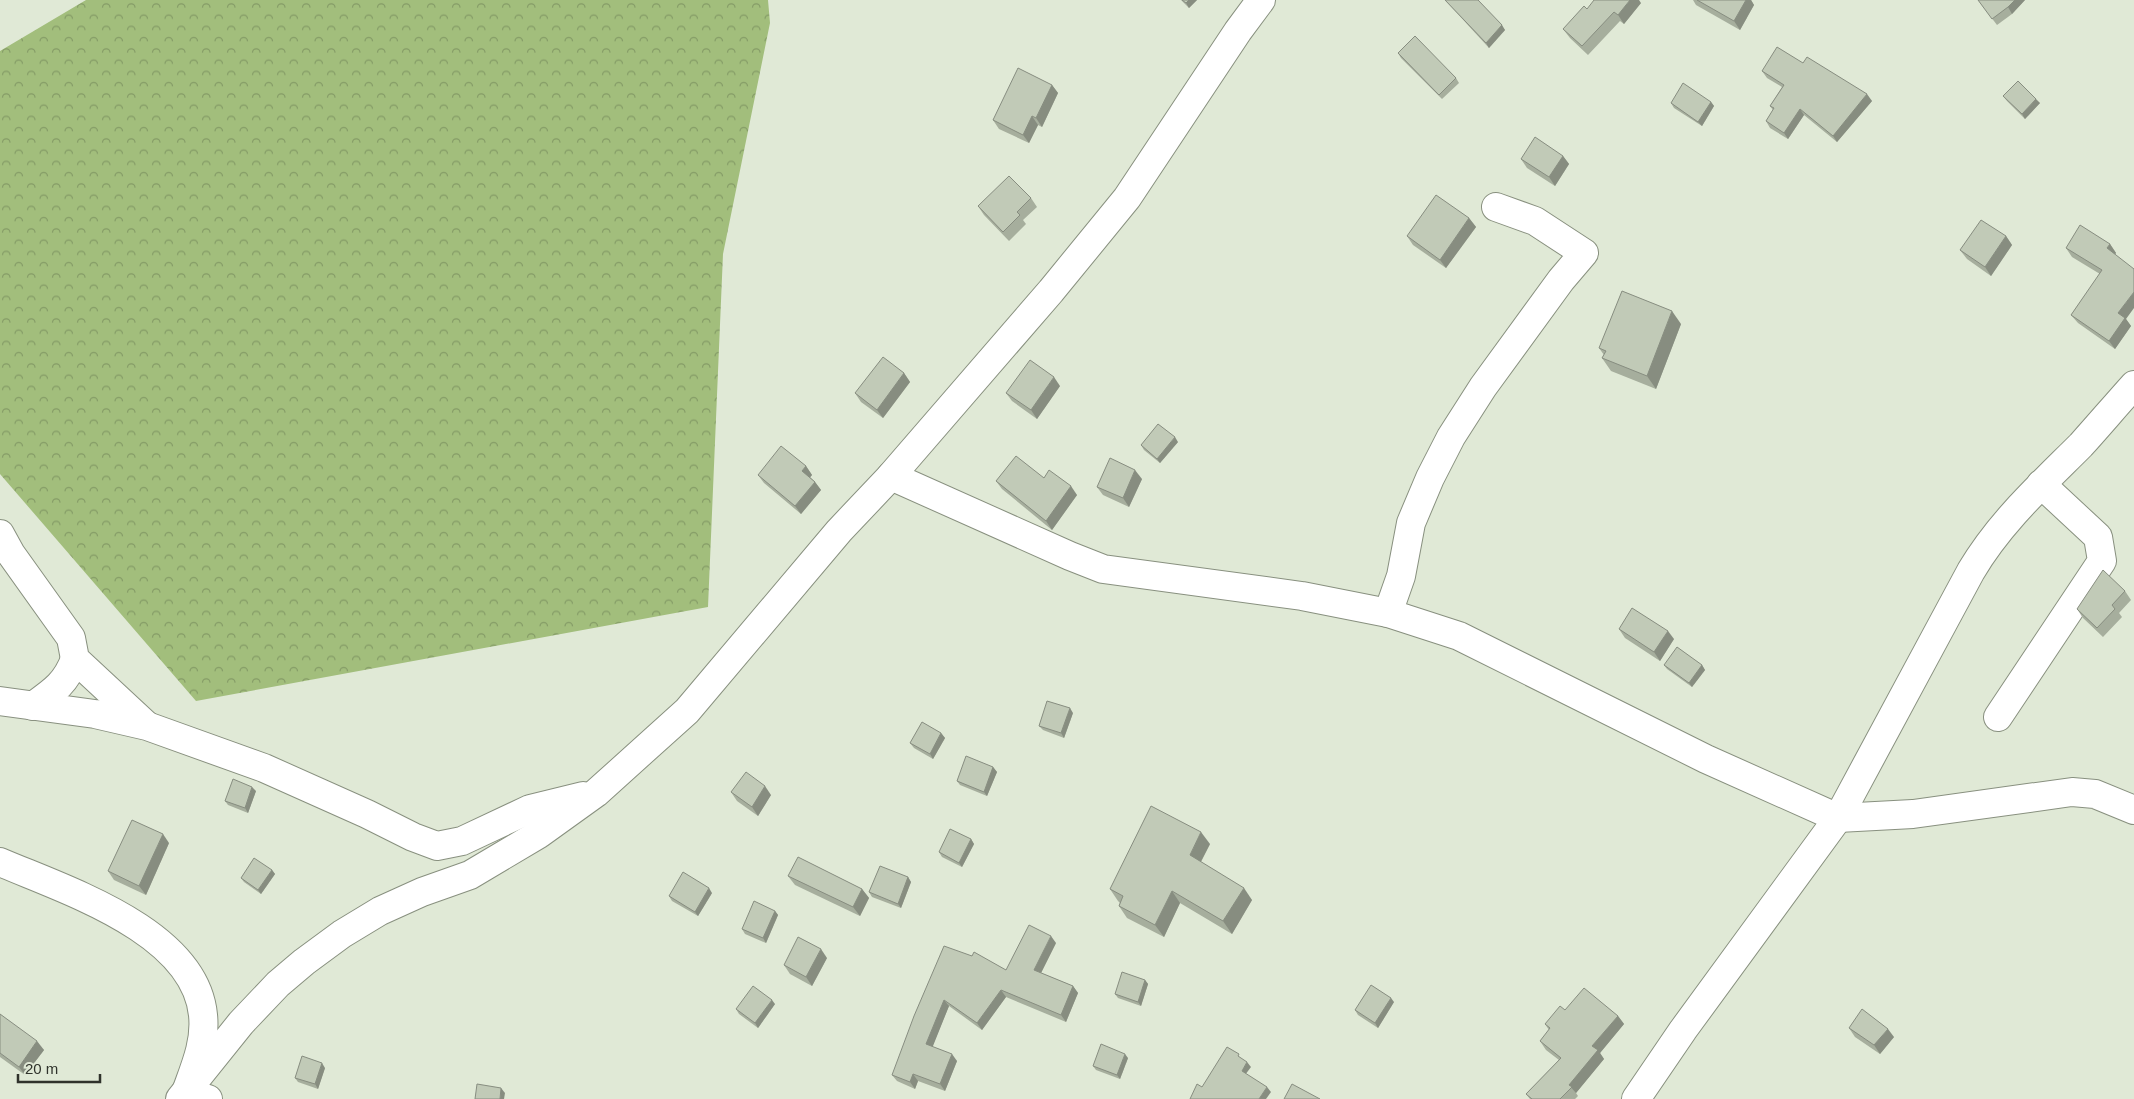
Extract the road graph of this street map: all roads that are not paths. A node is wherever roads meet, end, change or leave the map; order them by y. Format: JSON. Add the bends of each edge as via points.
{"nodes":[{"id":1,"x":1261,"y":0,"type":"edge"},
{"id":2,"x":1496,"y":207,"type":"dead end"},
{"id":3,"x":2134,"y":385,"type":"edge"},
{"id":4,"x":891,"y":476,"type":"junction"},
{"id":5,"x":2041,"y":484,"type":"junction"},
{"id":6,"x":0,"y":534,"type":"edge"},
{"id":7,"x":1388,"y":613,"type":"junction"},
{"id":8,"x":75,"y":659,"type":"junction"},
{"id":9,"x":0,"y":701,"type":"edge"},
{"id":10,"x":33,"y":706,"type":"junction"},
{"id":11,"x":1998,"y":717,"type":"dead end"},
{"id":12,"x":147,"y":726,"type":"junction"},
{"id":13,"x":596,"y":793,"type":"junction"},
{"id":14,"x":2134,"y":810,"type":"edge"},
{"id":15,"x":1838,"y":818,"type":"junction"},
{"id":16,"x":0,"y":862,"type":"edge"},
{"id":17,"x":191,"y":1097,"type":"edge"},
{"id":18,"x":1636,"y":1099,"type":"edge"}],
"edges":[{"from":1,"to":4,"type":"street","via":[[1127,198]]},
{"from":2,"to":7,"type":"street","via":[[1535,221],[1584,253],[1488,380],[1451,437],[1411,523],[1401,576]]},
{"from":3,"to":5,"type":"street"},
{"from":4,"to":7,"type":"street","via":[[1104,569],[1302,596]]},
{"from":4,"to":13,"type":"street","via":[[839,530],[687,711]]},
{"from":5,"to":11,"type":"street","via":[[2098,537],[2102,561]]},
{"from":5,"to":15,"type":"street","via":[[1983,550]]},
{"from":6,"to":8,"type":"street","via":[[71,638]]},
{"from":7,"to":15,"type":"street","via":[[1459,636],[1706,759]]},
{"from":8,"to":10,"type":"street","via":[[70,674],[59,688]]},
{"from":8,"to":12,"type":"street"},
{"from":9,"to":10,"type":"street"},
{"from":10,"to":12,"type":"street","via":[[94,714]]},
{"from":12,"to":13,"type":"street","via":[[264,768],[437,846],[462,841],[530,809]]},
{"from":13,"to":17,"type":"street","via":[[501,858],[470,875],[380,911],[304,962],[241,1023]]},
{"from":14,"to":15,"type":"street","via":[[2095,794],[2072,792],[1913,814]]},
{"from":15,"to":18,"type":"street"},
{"from":16,"to":17,"type":"street","via":[[107,908],[175,956],[195,984],[203,1015],[200,1054]]}]}
